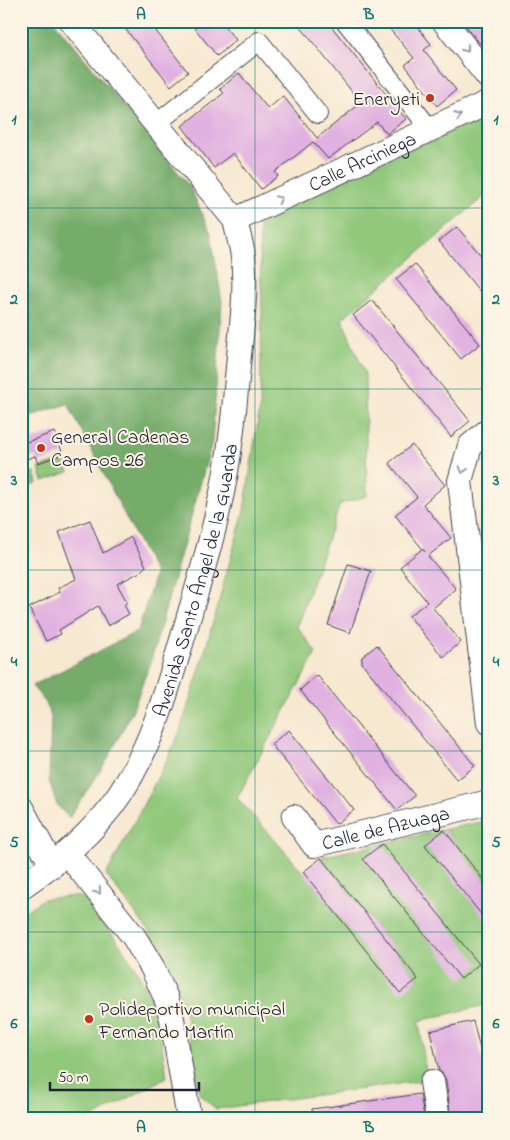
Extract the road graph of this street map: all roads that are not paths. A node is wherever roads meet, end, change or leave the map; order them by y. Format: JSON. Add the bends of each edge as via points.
{"nodes":[{"id":1,"x":71,"y":21,"type":"edge"},
{"id":2,"x":345,"y":21,"type":"edge"},
{"id":3,"x":444,"y":21,"type":"edge"},
{"id":4,"x":489,"y":78,"type":"edge"},
{"id":5,"x":489,"y":102,"type":"edge"},
{"id":6,"x":318,"y":114,"type":"dead end"},
{"id":7,"x":156,"y":124,"type":"junction"},
{"id":8,"x":430,"y":128,"type":"junction"},
{"id":9,"x":235,"y":220,"type":"junction"},
{"id":10,"x":489,"y":430,"type":"edge"},
{"id":11,"x":489,"y":718,"type":"edge"},
{"id":12,"x":489,"y":723,"type":"edge"},
{"id":13,"x":489,"y":802,"type":"edge"},
{"id":14,"x":21,"y":808,"type":"edge"},
{"id":15,"x":294,"y":817,"type":"dead end"},
{"id":16,"x":60,"y":859,"type":"junction"},
{"id":17,"x":21,"y":887,"type":"edge"},
{"id":18,"x":432,"y":1082,"type":"dead end"},
{"id":19,"x":189,"y":1119,"type":"edge"},
{"id":20,"x":438,"y":1119,"type":"edge"}],
"edges":[{"from":1,"to":7,"type":"street"},
{"from":2,"to":8,"type":"street"},
{"from":3,"to":4,"type":"street","one_way":true},
{"from":8,"to":5,"type":"street","name":"Calle Arciniega","one_way":true},
{"from":6,"to":7,"type":"street","via":[[259,41]]},
{"from":7,"to":9,"type":"street"},
{"from":9,"to":8,"type":"street","name":"Calle Arciniega","one_way":true},
{"from":9,"to":16,"type":"street","name":"Avenida Santo Ángel de la Guarda","via":[[242,251],[242,323],[233,419],[220,504],[209,549],[164,698],[138,764],[92,830]]},
{"from":10,"to":11,"type":"street","one_way":true,"via":[[470,446],[460,481]]},
{"from":11,"to":12,"type":"street"},
{"from":13,"to":15,"type":"street","name":"Calle de Azuaga","via":[[314,845]]},
{"from":14,"to":16,"type":"street","via":[[44,851]]},
{"from":16,"to":17,"type":"street","name":"Avenida Santo Ángel de la Guarda"},
{"from":16,"to":19,"type":"street","one_way":true,"via":[[134,937],[152,967],[172,1019]]},
{"from":18,"to":20,"type":"street"}]}
